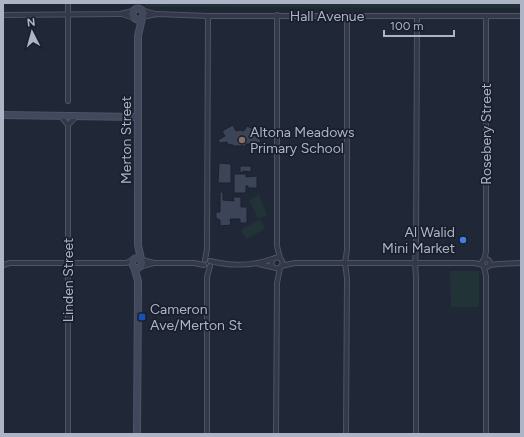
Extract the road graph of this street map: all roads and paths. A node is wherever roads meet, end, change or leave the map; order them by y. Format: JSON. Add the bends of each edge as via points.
{"nodes":[{"id":1,"x":68,"y":3,"type":"edge"},
{"id":2,"x":136,"y":3,"type":"edge"},
{"id":3,"x":141,"y":7,"type":"edge"},
{"id":4,"x":133,"y":10,"type":"junction"},
{"id":5,"x":68,"y":14,"type":"junction"},
{"id":6,"x":120,"y":14,"type":"junction"},
{"id":7,"x":157,"y":14,"type":"junction"},
{"id":8,"x":3,"y":15,"type":"edge"},
{"id":9,"x":208,"y":16,"type":"junction"},
{"id":10,"x":277,"y":16,"type":"junction"},
{"id":11,"x":347,"y":16,"type":"junction"},
{"id":12,"x":417,"y":16,"type":"junction"},
{"id":13,"x":486,"y":16,"type":"junction"},
{"id":14,"x":521,"y":16,"type":"edge"},
{"id":15,"x":134,"y":18,"type":"junction"},
{"id":16,"x":142,"y":18,"type":"junction"},
{"id":17,"x":138,"y":36,"type":"junction"},
{"id":18,"x":68,"y":101,"type":"dead end"},
{"id":19,"x":3,"y":117,"type":"edge"},
{"id":20,"x":128,"y":117,"type":"junction"},
{"id":21,"x":138,"y":117,"type":"junction"},
{"id":22,"x":74,"y":118,"type":"junction"},
{"id":23,"x":63,"y":119,"type":"junction"},
{"id":24,"x":68,"y":125,"type":"junction"},
{"id":25,"x":277,"y":246,"type":"junction"},
{"id":26,"x":273,"y":259,"type":"junction"},
{"id":27,"x":281,"y":259,"type":"junction"},
{"id":28,"x":3,"y":261,"type":"edge"},
{"id":29,"x":10,"y":263,"type":"junction"},
{"id":30,"x":68,"y":263,"type":"junction"},
{"id":31,"x":137,"y":263,"type":"junction"},
{"id":32,"x":207,"y":263,"type":"junction"},
{"id":33,"x":257,"y":263,"type":"junction"},
{"id":34,"x":295,"y":263,"type":"junction"},
{"id":35,"x":347,"y":263,"type":"junction"},
{"id":36,"x":416,"y":263,"type":"junction"},
{"id":37,"x":486,"y":263,"type":"junction"},
{"id":38,"x":521,"y":264,"type":"edge"},
{"id":39,"x":3,"y":265,"type":"edge"},
{"id":40,"x":273,"y":267,"type":"junction"},
{"id":41,"x":281,"y":267,"type":"junction"},
{"id":42,"x":277,"y":283,"type":"junction"},
{"id":43,"x":68,"y":434,"type":"edge"},
{"id":44,"x":138,"y":434,"type":"edge"},
{"id":45,"x":207,"y":434,"type":"edge"},
{"id":46,"x":276,"y":434,"type":"edge"},
{"id":47,"x":346,"y":434,"type":"edge"},
{"id":48,"x":416,"y":434,"type":"edge"},
{"id":49,"x":486,"y":434,"type":"edge"}],
"edges":[{"from":1,"to":5,"type":"street"},
{"from":2,"to":4,"type":"street"},
{"from":3,"to":4,"type":"street"},
{"from":3,"to":7,"type":"street","name":"Hall Avenue"},
{"from":3,"to":16,"type":"street"},
{"from":4,"to":6,"type":"street"},
{"from":4,"to":15,"type":"street"},
{"from":5,"to":6,"type":"street"},
{"from":5,"to":8,"type":"street"},
{"from":5,"to":18,"type":"street"},
{"from":6,"to":15,"type":"street"},
{"from":7,"to":9,"type":"street","name":"Hall Avenue"},
{"from":7,"to":16,"type":"street","name":"Hall Avenue"},
{"from":9,"to":10,"type":"street","name":"Hall Avenue"},
{"from":9,"to":32,"type":"street"},
{"from":10,"to":11,"type":"street","name":"Hall Avenue"},
{"from":10,"to":25,"type":"street"},
{"from":11,"to":12,"type":"street","name":"Hall Avenue"},
{"from":11,"to":35,"type":"street"},
{"from":12,"to":13,"type":"street","name":"Hall Avenue"},
{"from":12,"to":36,"type":"street"},
{"from":13,"to":14,"type":"street","name":"Hall Avenue"},
{"from":13,"to":37,"type":"street","name":"Rosebery Street"},
{"from":15,"to":16,"type":"street"},
{"from":15,"to":17,"type":"street","name":"Merton Street"},
{"from":16,"to":17,"type":"street","name":"Merton Street"},
{"from":17,"to":21,"type":"street","name":"Merton Street"},
{"from":19,"to":20,"type":"street"},
{"from":19,"to":23,"type":"street"},
{"from":20,"to":21,"type":"street"},
{"from":20,"to":22,"type":"street"},
{"from":21,"to":31,"type":"street","name":"Merton Street"},
{"from":22,"to":23,"type":"street"},
{"from":22,"to":24,"type":"street"},
{"from":23,"to":24,"type":"street"},
{"from":24,"to":30,"type":"street","name":"Linden Street"},
{"from":25,"to":26,"type":"street"},
{"from":25,"to":27,"type":"street"},
{"from":26,"to":27,"type":"street"},
{"from":26,"to":33,"type":"street"},
{"from":26,"to":40,"type":"street"},
{"from":27,"to":34,"type":"street"},
{"from":27,"to":41,"type":"street"},
{"from":28,"to":29,"type":"street"},
{"from":29,"to":30,"type":"street"},
{"from":29,"to":39,"type":"street"},
{"from":30,"to":31,"type":"street"},
{"from":30,"to":43,"type":"street","name":"Linden Street"},
{"from":31,"to":32,"type":"street"},
{"from":31,"to":44,"type":"street","name":"Merton Street"},
{"from":32,"to":33,"type":"street"},
{"from":32,"to":45,"type":"street"},
{"from":33,"to":40,"type":"street"},
{"from":34,"to":35,"type":"street"},
{"from":34,"to":41,"type":"street"},
{"from":35,"to":36,"type":"street"},
{"from":35,"to":47,"type":"street"},
{"from":36,"to":37,"type":"street"},
{"from":36,"to":48,"type":"street"},
{"from":37,"to":38,"type":"street"},
{"from":37,"to":49,"type":"street","name":"Rosebery Street"},
{"from":40,"to":41,"type":"street"},
{"from":40,"to":42,"type":"street"},
{"from":41,"to":42,"type":"street"},
{"from":42,"to":46,"type":"street"}]}
